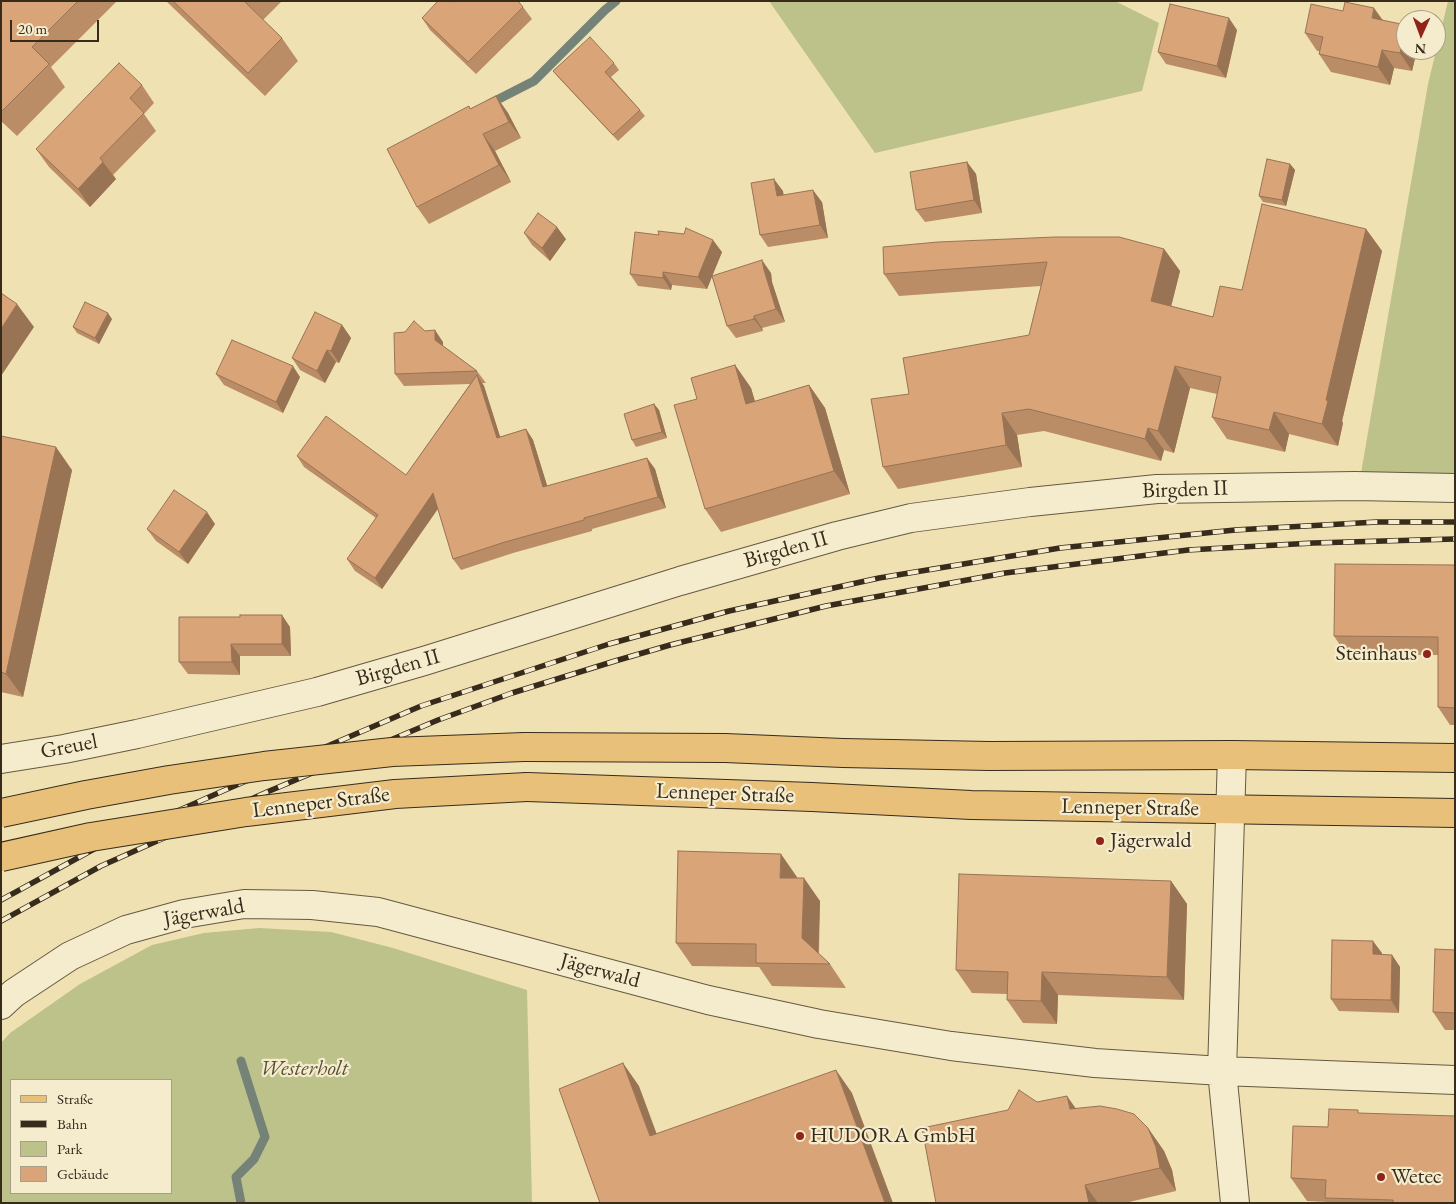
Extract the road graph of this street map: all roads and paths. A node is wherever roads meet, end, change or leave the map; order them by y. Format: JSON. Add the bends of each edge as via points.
{"nodes":[{"id":1,"x":1455,"y":488,"type":"edge"},
{"id":2,"x":137,"y":734,"type":"joint"},
{"id":3,"x":1232,"y":755,"type":"junction"},
{"id":4,"x":1455,"y":758,"type":"edge"},
{"id":5,"x":1,"y":759,"type":"edge"},
{"id":6,"x":1231,"y":809,"type":"junction"},
{"id":7,"x":1,"y":813,"type":"edge"},
{"id":8,"x":1455,"y":813,"type":"edge"},
{"id":9,"x":1,"y":857,"type":"edge"},
{"id":10,"x":1,"y":1005,"type":"edge"},
{"id":11,"x":1222,"y":1070,"type":"junction"},
{"id":12,"x":1455,"y":1080,"type":"edge"},
{"id":13,"x":1235,"y":1203,"type":"edge"}],
"edges":[{"from":1,"to":2,"type":"street","name":"Birgden II","via":[[1157,488],[911,518],[680,581],[317,692]]},
{"from":2,"to":5,"type":"street","name":"Greuel"},
{"from":3,"to":4,"type":"main road","name":"Lenneper Straße"},
{"from":3,"to":6,"type":"street"},
{"from":3,"to":7,"type":"main road","name":"Lenneper Straße","bridge":true,"via":[[989,756],[725,748],[524,747],[392,752],[169,780]]},
{"from":6,"to":8,"type":"main road","name":"Lenneper Straße"},
{"from":6,"to":9,"type":"main road","name":"Lenneper Straße","bridge":true,"via":[[970,805],[527,787],[395,794],[246,812],[91,837]]},
{"from":6,"to":11,"type":"street"},
{"from":10,"to":11,"type":"street","name":"Jägerwald","via":[[70,956],[126,930],[184,914],[244,904],[312,905],[378,912],[708,1000],[819,1024],[951,1046],[1095,1063]]},
{"from":11,"to":12,"type":"street","name":"Jägerwald"},
{"from":11,"to":13,"type":"street"}]}
